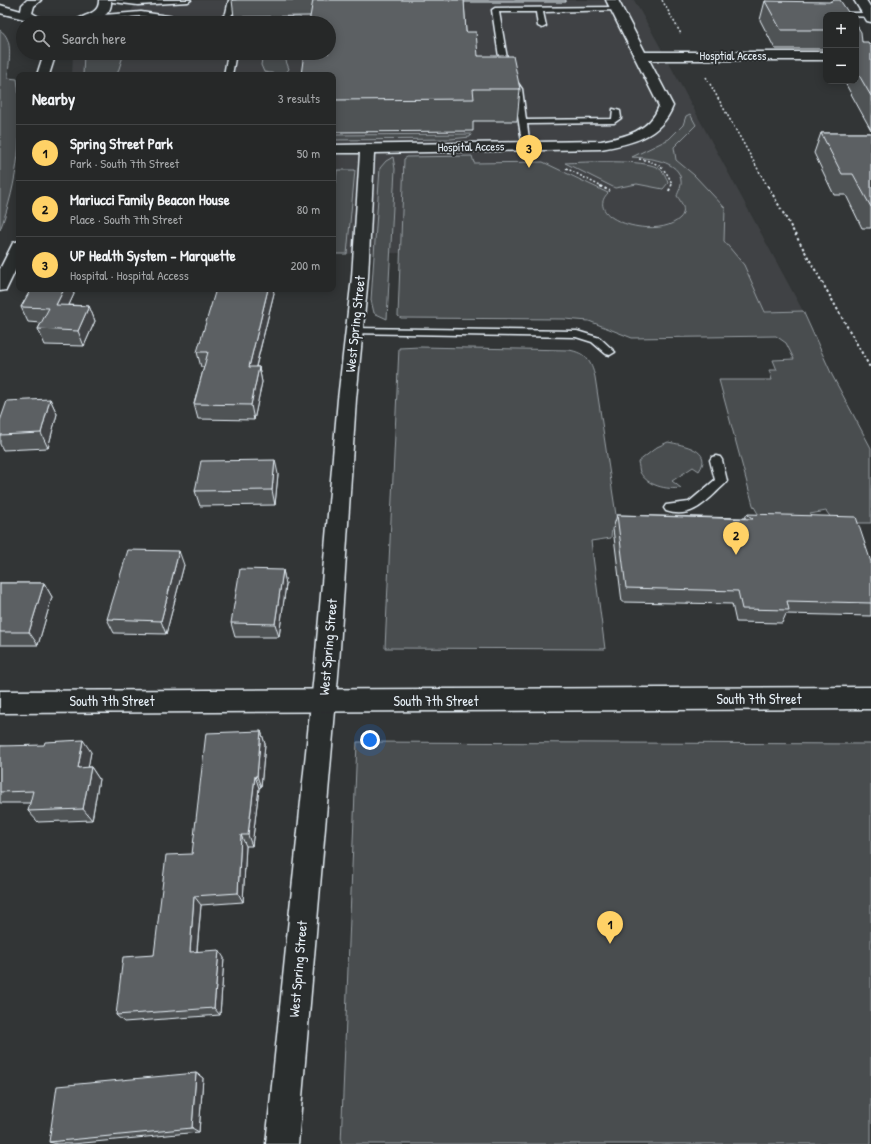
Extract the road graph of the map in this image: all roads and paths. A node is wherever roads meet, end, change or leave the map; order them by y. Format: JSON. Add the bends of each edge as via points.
{"nodes":[{"id":1,"x":35,"y":0,"type":"edge"},
{"id":2,"x":105,"y":0,"type":"edge"},
{"id":3,"x":113,"y":0,"type":"edge"},
{"id":4,"x":188,"y":0,"type":"edge"},
{"id":5,"x":232,"y":0,"type":"edge"},
{"id":6,"x":662,"y":0,"type":"edge"},
{"id":7,"x":860,"y":0,"type":"edge"},
{"id":8,"x":166,"y":1,"type":"edge"},
{"id":9,"x":614,"y":4,"type":"edge"},
{"id":10,"x":0,"y":9,"type":"edge"},
{"id":11,"x":539,"y":10,"type":"junction"},
{"id":12,"x":822,"y":14,"type":"edge"},
{"id":13,"x":22,"y":16,"type":"edge"},
{"id":14,"x":32,"y":16,"type":"edge"},
{"id":15,"x":93,"y":16,"type":"edge"},
{"id":16,"x":123,"y":16,"type":"edge"},
{"id":17,"x":154,"y":16,"type":"edge"},
{"id":18,"x":160,"y":16,"type":"edge"},
{"id":19,"x":228,"y":16,"type":"edge"},
{"id":20,"x":870,"y":16,"type":"edge"},
{"id":21,"x":542,"y":26,"type":"dead end"},
{"id":22,"x":684,"y":40,"type":"dead end"},
{"id":23,"x":641,"y":56,"type":"junction"},
{"id":24,"x":823,"y":56,"type":"edge"},
{"id":25,"x":36,"y":60,"type":"edge"},
{"id":26,"x":48,"y":60,"type":"edge"},
{"id":27,"x":231,"y":60,"type":"edge"},
{"id":28,"x":42,"y":72,"type":"edge"},
{"id":29,"x":43,"y":72,"type":"edge"},
{"id":30,"x":229,"y":72,"type":"edge"},
{"id":31,"x":704,"y":75,"type":"dead end"},
{"id":32,"x":616,"y":111,"type":"dead end"},
{"id":33,"x":523,"y":122,"type":"junction"},
{"id":34,"x":526,"y":147,"type":"junction"},
{"id":35,"x":336,"y":149,"type":"edge"},
{"id":36,"x":367,"y":149,"type":"junction"},
{"id":37,"x":635,"y":159,"type":"dead end"},
{"id":38,"x":562,"y":167,"type":"dead end"},
{"id":39,"x":610,"y":191,"type":"dead end"},
{"id":40,"x":669,"y":191,"type":"dead end"},
{"id":41,"x":16,"y":252,"type":"edge"},
{"id":42,"x":0,"y":286,"type":"edge"},
{"id":43,"x":354,"y":331,"type":"junction"},
{"id":44,"x":610,"y":352,"type":"dead end"},
{"id":45,"x":871,"y":369,"type":"edge"},
{"id":46,"x":716,"y":460,"type":"dead end"},
{"id":47,"x":670,"y":508,"type":"dead end"},
{"id":48,"x":871,"y":698,"type":"edge"},
{"id":49,"x":324,"y":701,"type":"junction"},
{"id":50,"x":0,"y":702,"type":"edge"},
{"id":51,"x":282,"y":1144,"type":"edge"}],
"edges":[{"from":1,"to":14,"type":"street","via":[[27,8]]},
{"from":2,"to":15,"type":"street","via":[[103,10]]},
{"from":3,"to":8,"type":"lane","via":[[133,3]]},
{"from":4,"to":8,"type":"lane"},
{"from":5,"to":19,"type":"lane","via":[[232,10]]},
{"from":6,"to":22,"type":"path"},
{"from":7,"to":20,"type":"street"},
{"from":8,"to":18,"type":"lane"},
{"from":9,"to":11,"type":"lane"},
{"from":9,"to":23,"type":"street","name":"Hospital Access"},
{"from":10,"to":13,"type":"street"},
{"from":11,"to":21,"type":"lane"},
{"from":11,"to":33,"type":"lane","via":[[495,10],[505,70],[518,89]]},
{"from":12,"to":20,"type":"lane"},
{"from":16,"to":17,"type":"lane"},
{"from":23,"to":24,"type":"street","name":"Hosptial Access"},
{"from":23,"to":34,"type":"street","name":"Hospital Access","via":[[666,106],[659,122],[652,128],[629,139],[601,145]]},
{"from":25,"to":28,"type":"street"},
{"from":26,"to":29,"type":"street"},
{"from":27,"to":30,"type":"lane"},
{"from":31,"to":45,"type":"path"},
{"from":32,"to":33,"type":"lane","via":[[617,118],[614,121]]},
{"from":33,"to":34,"type":"lane"},
{"from":34,"to":36,"type":"street","name":"Hospital Access"},
{"from":35,"to":36,"type":"street","name":"Hospital Access"},
{"from":36,"to":43,"type":"street","name":"West Spring Street","via":[[360,277]]},
{"from":37,"to":40,"type":"path","via":[[661,165],[672,184]]},
{"from":38,"to":39,"type":"path"},
{"from":41,"to":42,"type":"street"},
{"from":43,"to":44,"type":"lane","via":[[577,334],[596,340]]},
{"from":43,"to":49,"type":"street","name":"West Spring Street"},
{"from":46,"to":47,"type":"lane","via":[[721,481],[692,507]]},
{"from":48,"to":49,"type":"street","name":"South 7th Street"},
{"from":49,"to":50,"type":"street","name":"South 7th Street"},
{"from":49,"to":51,"type":"street","name":"West Spring Street"}]}
